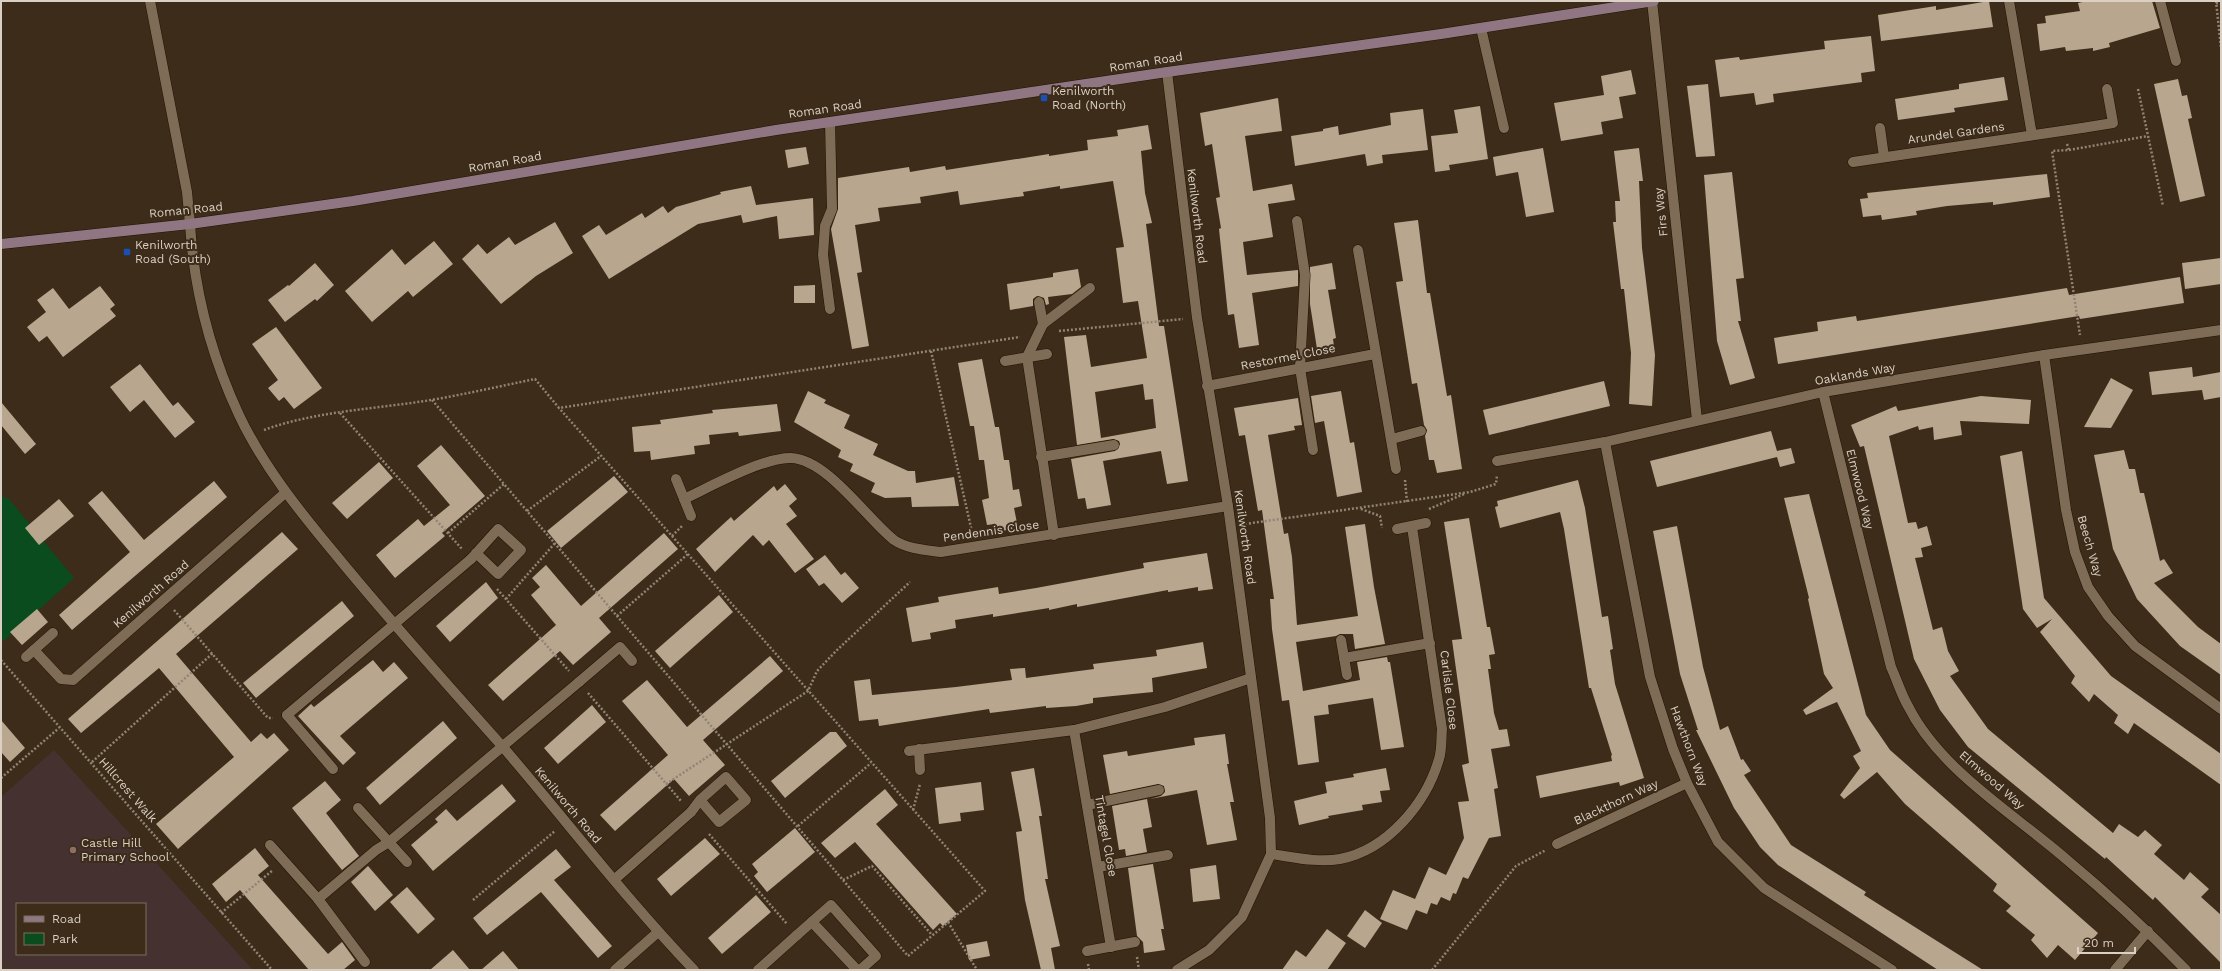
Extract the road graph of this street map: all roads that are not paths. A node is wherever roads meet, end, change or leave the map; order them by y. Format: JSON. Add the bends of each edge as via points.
{"nodes":[{"id":1,"x":150,"y":1,"type":"edge"},
{"id":2,"x":1653,"y":1,"type":"edge"},
{"id":3,"x":2009,"y":1,"type":"edge"},
{"id":4,"x":2160,"y":1,"type":"edge"},
{"id":5,"x":1481,"y":28,"type":"junction"},
{"id":6,"x":2176,"y":61,"type":"dead end"},
{"id":7,"x":1167,"y":72,"type":"junction"},
{"id":8,"x":2107,"y":89,"type":"dead end"},
{"id":9,"x":830,"y":122,"type":"junction"},
{"id":10,"x":1504,"y":128,"type":"dead end"},
{"id":11,"x":1880,"y":128,"type":"dead end"},
{"id":12,"x":2032,"y":135,"type":"junction"},
{"id":13,"x":1884,"y":157,"type":"junction"},
{"id":14,"x":1854,"y":162,"type":"dead end"},
{"id":15,"x":1297,"y":221,"type":"dead end"},
{"id":16,"x":190,"y":224,"type":"junction"},
{"id":17,"x":1,"y":244,"type":"edge"},
{"id":18,"x":1358,"y":250,"type":"dead end"},
{"id":19,"x":1090,"y":288,"type":"dead end"},
{"id":20,"x":1039,"y":302,"type":"dead end"},
{"id":21,"x":830,"y":309,"type":"dead end"},
{"id":22,"x":1043,"y":324,"type":"junction"},
{"id":23,"x":2221,"y":330,"type":"edge"},
{"id":24,"x":1047,"y":354,"type":"dead end"},
{"id":25,"x":1375,"y":354,"type":"junction"},
{"id":26,"x":2044,"y":355,"type":"junction"},
{"id":27,"x":1027,"y":357,"type":"junction"},
{"id":28,"x":1005,"y":360,"type":"dead end"},
{"id":29,"x":1300,"y":368,"type":"junction"},
{"id":30,"x":1207,"y":386,"type":"junction"},
{"id":31,"x":1822,"y":392,"type":"junction"},
{"id":32,"x":1697,"y":420,"type":"junction"},
{"id":33,"x":1421,"y":431,"type":"dead end"},
{"id":34,"x":1392,"y":440,"type":"junction"},
{"id":35,"x":1604,"y":442,"type":"junction"},
{"id":36,"x":1114,"y":445,"type":"dead end"},
{"id":37,"x":1313,"y":450,"type":"dead end"},
{"id":38,"x":1041,"y":457,"type":"junction"},
{"id":39,"x":1497,"y":461,"type":"dead end"},
{"id":40,"x":1396,"y":469,"type":"dead end"},
{"id":41,"x":676,"y":479,"type":"dead end"},
{"id":42,"x":285,"y":493,"type":"junction"},
{"id":43,"x":684,"y":498,"type":"junction"},
{"id":44,"x":1228,"y":506,"type":"junction"},
{"id":45,"x":691,"y":516,"type":"dead end"},
{"id":46,"x":1426,"y":524,"type":"road end"},
{"id":47,"x":1412,"y":528,"type":"junction"},
{"id":48,"x":1397,"y":529,"type":"road end"},
{"id":49,"x":1054,"y":535,"type":"junction"},
{"id":50,"x":474,"y":556,"type":"junction"},
{"id":51,"x":394,"y":626,"type":"junction"},
{"id":52,"x":53,"y":633,"type":"dead end"},
{"id":53,"x":1340,"y":640,"type":"dead end"},
{"id":54,"x":1430,"y":644,"type":"junction"},
{"id":55,"x":34,"y":650,"type":"junction"},
{"id":56,"x":26,"y":657,"type":"dead end"},
{"id":57,"x":1344,"y":658,"type":"junction"},
{"id":58,"x":632,"y":661,"type":"dead end"},
{"id":59,"x":1347,"y":675,"type":"dead end"},
{"id":60,"x":1251,"y":678,"type":"junction"},
{"id":61,"x":2221,"y":709,"type":"edge"},
{"id":62,"x":1074,"y":730,"type":"junction"},
{"id":63,"x":502,"y":747,"type":"junction"},
{"id":64,"x":333,"y":769,"type":"dead end"},
{"id":65,"x":920,"y":770,"type":"road end"},
{"id":66,"x":1687,"y":783,"type":"junction"},
{"id":67,"x":1159,"y":790,"type":"dead end"},
{"id":68,"x":700,"y":800,"type":"junction"},
{"id":69,"x":1087,"y":805,"type":"junction"},
{"id":70,"x":358,"y":808,"type":"dead end"},
{"id":71,"x":389,"y":842,"type":"junction"},
{"id":72,"x":1556,"y":844,"type":"road end"},
{"id":73,"x":270,"y":845,"type":"dead end"},
{"id":74,"x":1270,"y":854,"type":"junction"},
{"id":75,"x":1168,"y":855,"type":"dead end"},
{"id":76,"x":406,"y":862,"type":"dead end"},
{"id":77,"x":1098,"y":867,"type":"junction"},
{"id":78,"x":615,"y":880,"type":"junction"},
{"id":79,"x":318,"y":899,"type":"junction"},
{"id":80,"x":812,"y":922,"type":"junction"},
{"id":81,"x":2148,"y":931,"type":"junction"},
{"id":82,"x":658,"y":932,"type":"junction"},
{"id":83,"x":1135,"y":942,"type":"dead end"},
{"id":84,"x":1111,"y":947,"type":"junction"},
{"id":85,"x":1087,"y":952,"type":"dead end"},
{"id":86,"x":365,"y":962,"type":"dead end"},
{"id":87,"x":615,"y":970,"type":"edge"},
{"id":88,"x":694,"y":970,"type":"edge"},
{"id":89,"x":758,"y":970,"type":"edge"},
{"id":90,"x":857,"y":970,"type":"edge"},
{"id":91,"x":860,"y":970,"type":"edge"},
{"id":92,"x":1177,"y":970,"type":"edge"},
{"id":93,"x":1892,"y":970,"type":"edge"},
{"id":94,"x":2115,"y":970,"type":"edge"},
{"id":95,"x":2186,"y":970,"type":"edge"}],
"edges":[{"from":1,"to":16,"type":"street","name":"Kenilworth Road","via":[[187,192]]},
{"from":2,"to":5,"type":"street","name":"Roman Road"},
{"from":2,"to":32,"type":"street","name":"Firs Way"},
{"from":3,"to":12,"type":"street"},
{"from":4,"to":6,"type":"street"},
{"from":5,"to":7,"type":"street","name":"Roman Road"},
{"from":5,"to":10,"type":"street"},
{"from":7,"to":9,"type":"street","name":"Roman Road"},
{"from":7,"to":30,"type":"street","name":"Kenilworth Road"},
{"from":8,"to":12,"type":"street","name":"Arundel Gardens","via":[[2113,123]]},
{"from":9,"to":16,"type":"street","name":"Roman Road","via":[[353,201]]},
{"from":9,"to":21,"type":"street","via":[[832,209],[825,226],[823,256]]},
{"from":11,"to":13,"type":"street"},
{"from":12,"to":13,"type":"street","name":"Arundel Gardens"},
{"from":13,"to":14,"type":"street","name":"Arundel Gardens"},
{"from":15,"to":29,"type":"street","via":[[1305,275]]},
{"from":16,"to":17,"type":"street","name":"Roman Road"},
{"from":16,"to":42,"type":"street","name":"Kenilworth Road","via":[[204,315],[221,374],[240,418]]},
{"from":18,"to":25,"type":"street"},
{"from":19,"to":22,"type":"street"},
{"from":20,"to":22,"type":"street"},
{"from":22,"to":27,"type":"street"},
{"from":23,"to":26,"type":"street","name":"Oaklands Way"},
{"from":24,"to":27,"type":"street"},
{"from":25,"to":29,"type":"street","name":"Restormel Close"},
{"from":25,"to":34,"type":"street"},
{"from":26,"to":31,"type":"street","name":"Oaklands Way"},
{"from":26,"to":61,"type":"street","name":"Beech Way","via":[[2066,510],[2075,552],[2088,588],[2108,616],[2135,646]]},
{"from":27,"to":28,"type":"street"},
{"from":27,"to":38,"type":"street","name":"Pendennis Close"},
{"from":29,"to":30,"type":"street","name":"Restormel Close"},
{"from":29,"to":37,"type":"street"},
{"from":30,"to":44,"type":"street","name":"Kenilworth Road"},
{"from":31,"to":32,"type":"street","name":"Oaklands Way"},
{"from":31,"to":81,"type":"street","name":"Elmwood Way","via":[[1891,667],[1908,707],[1931,741],[1961,774],[2066,858]]},
{"from":32,"to":35,"type":"street","name":"Oaklands Way"},
{"from":33,"to":34,"type":"street"},
{"from":34,"to":40,"type":"street"},
{"from":35,"to":39,"type":"street","name":"Oaklands Way"},
{"from":35,"to":66,"type":"street","name":"Hawthorn Way","via":[[1650,677],[1673,749]]},
{"from":36,"to":38,"type":"street"},
{"from":38,"to":49,"type":"street","name":"Pendennis Close"},
{"from":41,"to":43,"type":"street"},
{"from":42,"to":51,"type":"street","name":"Kenilworth Road"},
{"from":42,"to":55,"type":"street","name":"Kenilworth Road","via":[[73,680],[61,680]]},
{"from":43,"to":45,"type":"street"},
{"from":43,"to":49,"type":"street","name":"Pendennis Close","via":[[771,461],[792,458],[812,464],[837,483],[895,541],[918,550],[948,551]]},
{"from":44,"to":49,"type":"street","name":"Pendennis Close"},
{"from":44,"to":60,"type":"street","name":"Kenilworth Road"},
{"from":46,"to":47,"type":"street"},
{"from":47,"to":48,"type":"street"},
{"from":47,"to":54,"type":"street","name":"Carlisle Close"},
{"from":50,"to":50,"type":"street","via":[[498,574],[521,550],[498,529]]},
{"from":50,"to":51,"type":"street"},
{"from":51,"to":63,"type":"street","name":"Kenilworth Road"},
{"from":51,"to":64,"type":"street","via":[[287,715]]},
{"from":52,"to":55,"type":"street"},
{"from":53,"to":57,"type":"street"},
{"from":54,"to":57,"type":"street"},
{"from":54,"to":74,"type":"street","name":"Carlisle Close","via":[[1442,729],[1440,759],[1426,792],[1411,813],[1370,849],[1340,859],[1315,860]]},
{"from":55,"to":56,"type":"street"},
{"from":57,"to":59,"type":"street"},
{"from":58,"to":63,"type":"street","via":[[620,647]]},
{"from":60,"to":62,"type":"street","via":[[1165,707]]},
{"from":60,"to":74,"type":"street","name":"Kenilworth Road","via":[[1270,818]]},
{"from":62,"to":65,"type":"street","via":[[914,750]]},
{"from":62,"to":69,"type":"street","name":"Tintagel Close"},
{"from":63,"to":71,"type":"street"},
{"from":63,"to":78,"type":"street","name":"Kenilworth Road"},
{"from":66,"to":72,"type":"street","name":"Blackthorn Way"},
{"from":66,"to":93,"type":"street","name":"Hawthorn Way","via":[[1718,842],[1764,888]]},
{"from":67,"to":69,"type":"street"},
{"from":68,"to":68,"type":"street","via":[[719,822],[746,800],[726,777]]},
{"from":68,"to":78,"type":"street","via":[[691,812]]},
{"from":69,"to":77,"type":"street","name":"Tintagel Close"},
{"from":70,"to":71,"type":"street"},
{"from":71,"to":76,"type":"street"},
{"from":71,"to":79,"type":"street"},
{"from":73,"to":79,"type":"street"},
{"from":74,"to":92,"type":"street","name":"Kenilworth Road","via":[[1242,917],[1209,950]]},
{"from":75,"to":77,"type":"street"},
{"from":77,"to":84,"type":"street","name":"Tintagel Close"},
{"from":78,"to":82,"type":"street","name":"Kenilworth Road"},
{"from":79,"to":86,"type":"street"},
{"from":80,"to":89,"type":"street"},
{"from":80,"to":90,"type":"street"},
{"from":80,"to":91,"type":"street","via":[[831,905],[876,956]]},
{"from":81,"to":94,"type":"street"},
{"from":81,"to":95,"type":"street","name":"Elmwood Way"},
{"from":82,"to":87,"type":"street"},
{"from":82,"to":88,"type":"street","name":"Kenilworth Road"},
{"from":83,"to":84,"type":"street"},
{"from":84,"to":85,"type":"street"}]}
